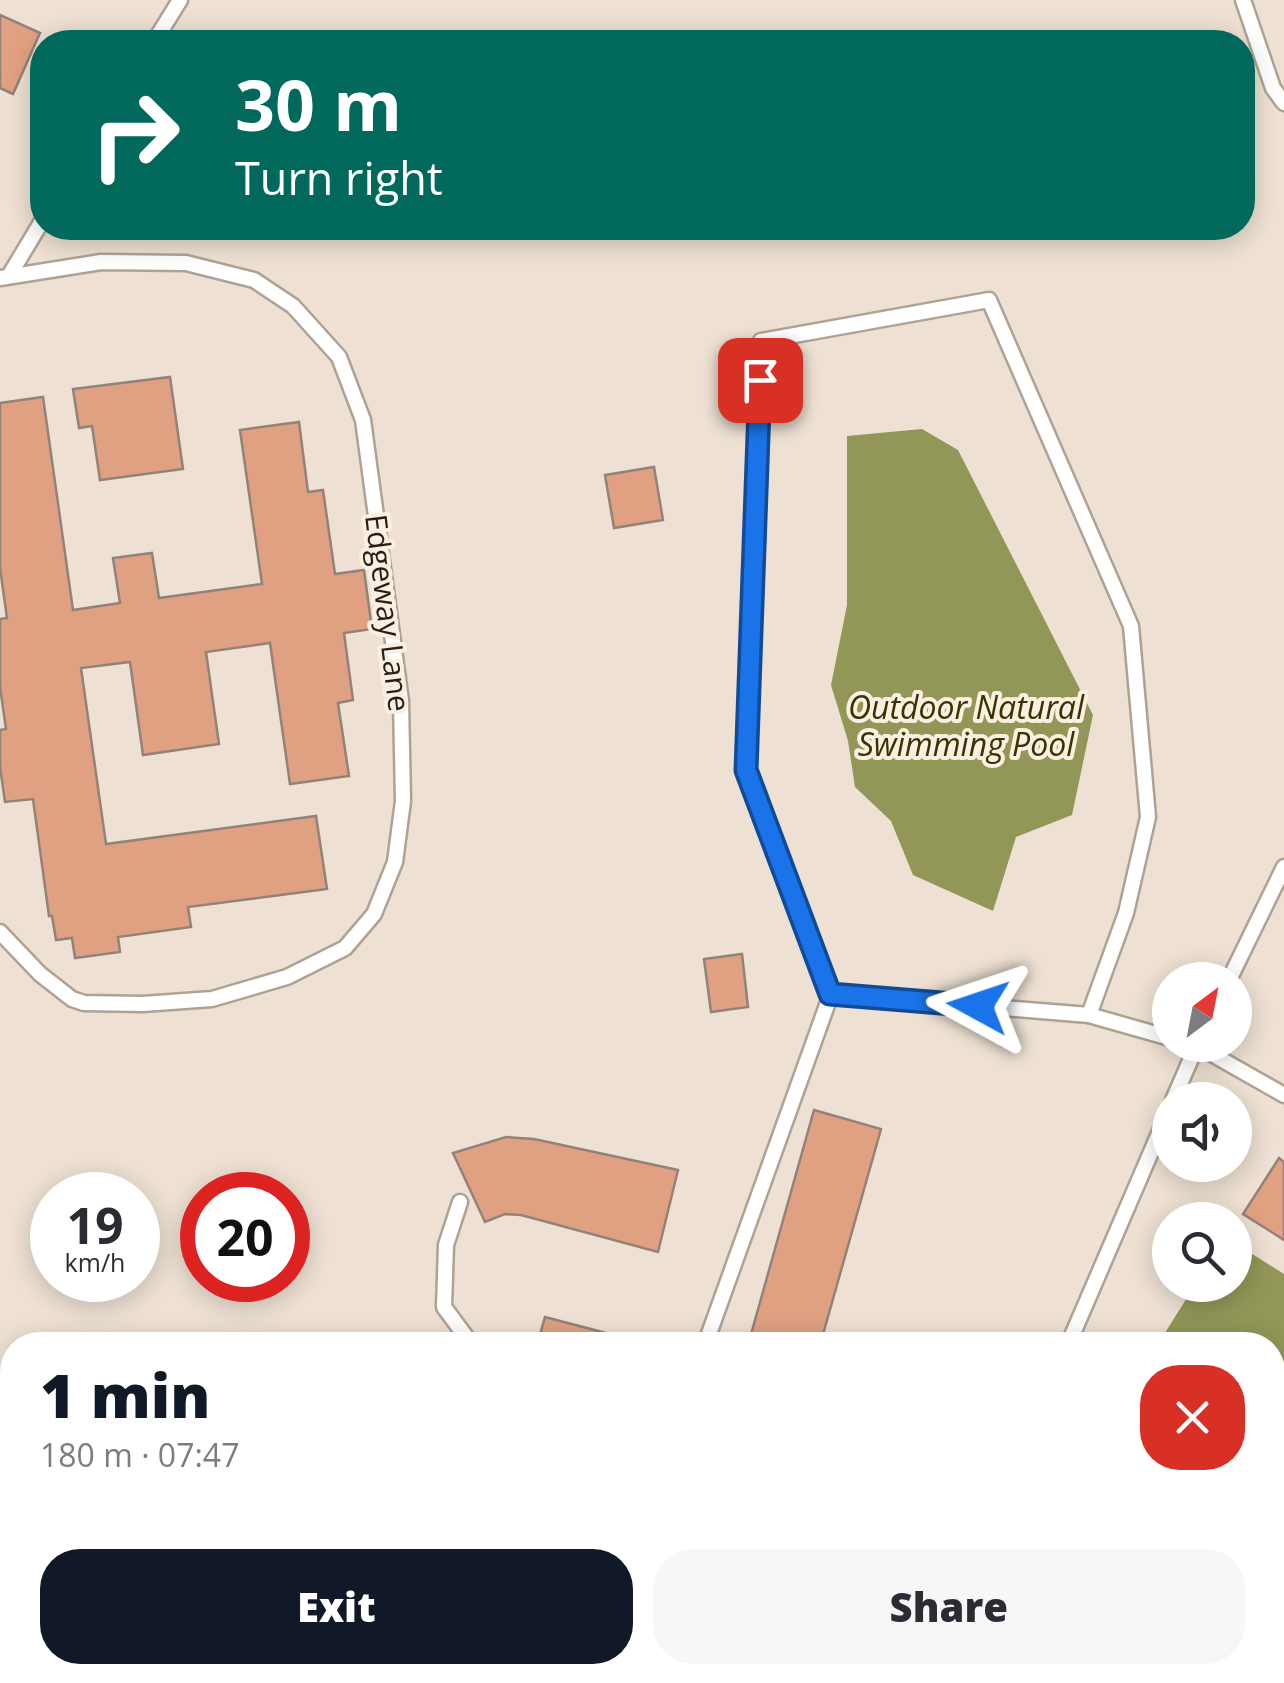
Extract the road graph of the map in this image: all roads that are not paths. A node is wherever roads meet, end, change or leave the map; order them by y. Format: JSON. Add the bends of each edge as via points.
{"nodes":[{"id":1,"x":180,"y":0,"type":"edge"},
{"id":2,"x":1244,"y":0,"type":"edge"},
{"id":3,"x":161,"y":30,"type":"edge"},
{"id":4,"x":1254,"y":30,"type":"edge"},
{"id":5,"x":1255,"y":33,"type":"edge"},
{"id":6,"x":1284,"y":103,"type":"edge"},
{"id":7,"x":30,"y":239,"type":"edge"},
{"id":8,"x":4,"y":277,"type":"edge"},
{"id":9,"x":1284,"y":867,"type":"edge"},
{"id":10,"x":0,"y":932,"type":"edge"},
{"id":11,"x":1238,"y":962,"type":"edge"},
{"id":12,"x":830,"y":994,"type":"junction"},
{"id":13,"x":1088,"y":1016,"type":"junction"},
{"id":14,"x":1152,"y":1033,"type":"edge"},
{"id":15,"x":1227,"y":1062,"type":"edge"},
{"id":16,"x":1284,"y":1094,"type":"edge"},
{"id":17,"x":1152,"y":1150,"type":"edge"},
{"id":18,"x":460,"y":1202,"type":"dead end"},
{"id":19,"x":462,"y":1332,"type":"edge"},
{"id":20,"x":711,"y":1332,"type":"edge"},
{"id":21,"x":1074,"y":1332,"type":"edge"}],
"edges":[{"from":1,"to":3,"type":"lane"},
{"from":2,"to":4,"type":"lane"},
{"from":5,"to":6,"type":"lane"},
{"from":7,"to":8,"type":"lane"},
{"from":8,"to":10,"type":"lane","name":"Edgeway Lane","via":[[101,262],[186,262],[254,280],[294,306],[339,357],[362,420],[401,701],[403,800],[395,862],[374,914],[345,948],[288,978],[212,999],[84,1004],[40,974]]},
{"from":9,"to":11,"type":"lane"},
{"from":12,"to":13,"type":"lane"},
{"from":12,"to":13,"type":"lane","via":[[746,770],[761,340],[990,300],[1130,626],[1148,817],[1126,913]]},
{"from":12,"to":20,"type":"lane"},
{"from":13,"to":14,"type":"lane"},
{"from":15,"to":16,"type":"lane"},
{"from":17,"to":21,"type":"lane"},
{"from":18,"to":19,"type":"lane","via":[[446,1245],[444,1307]]}]}
